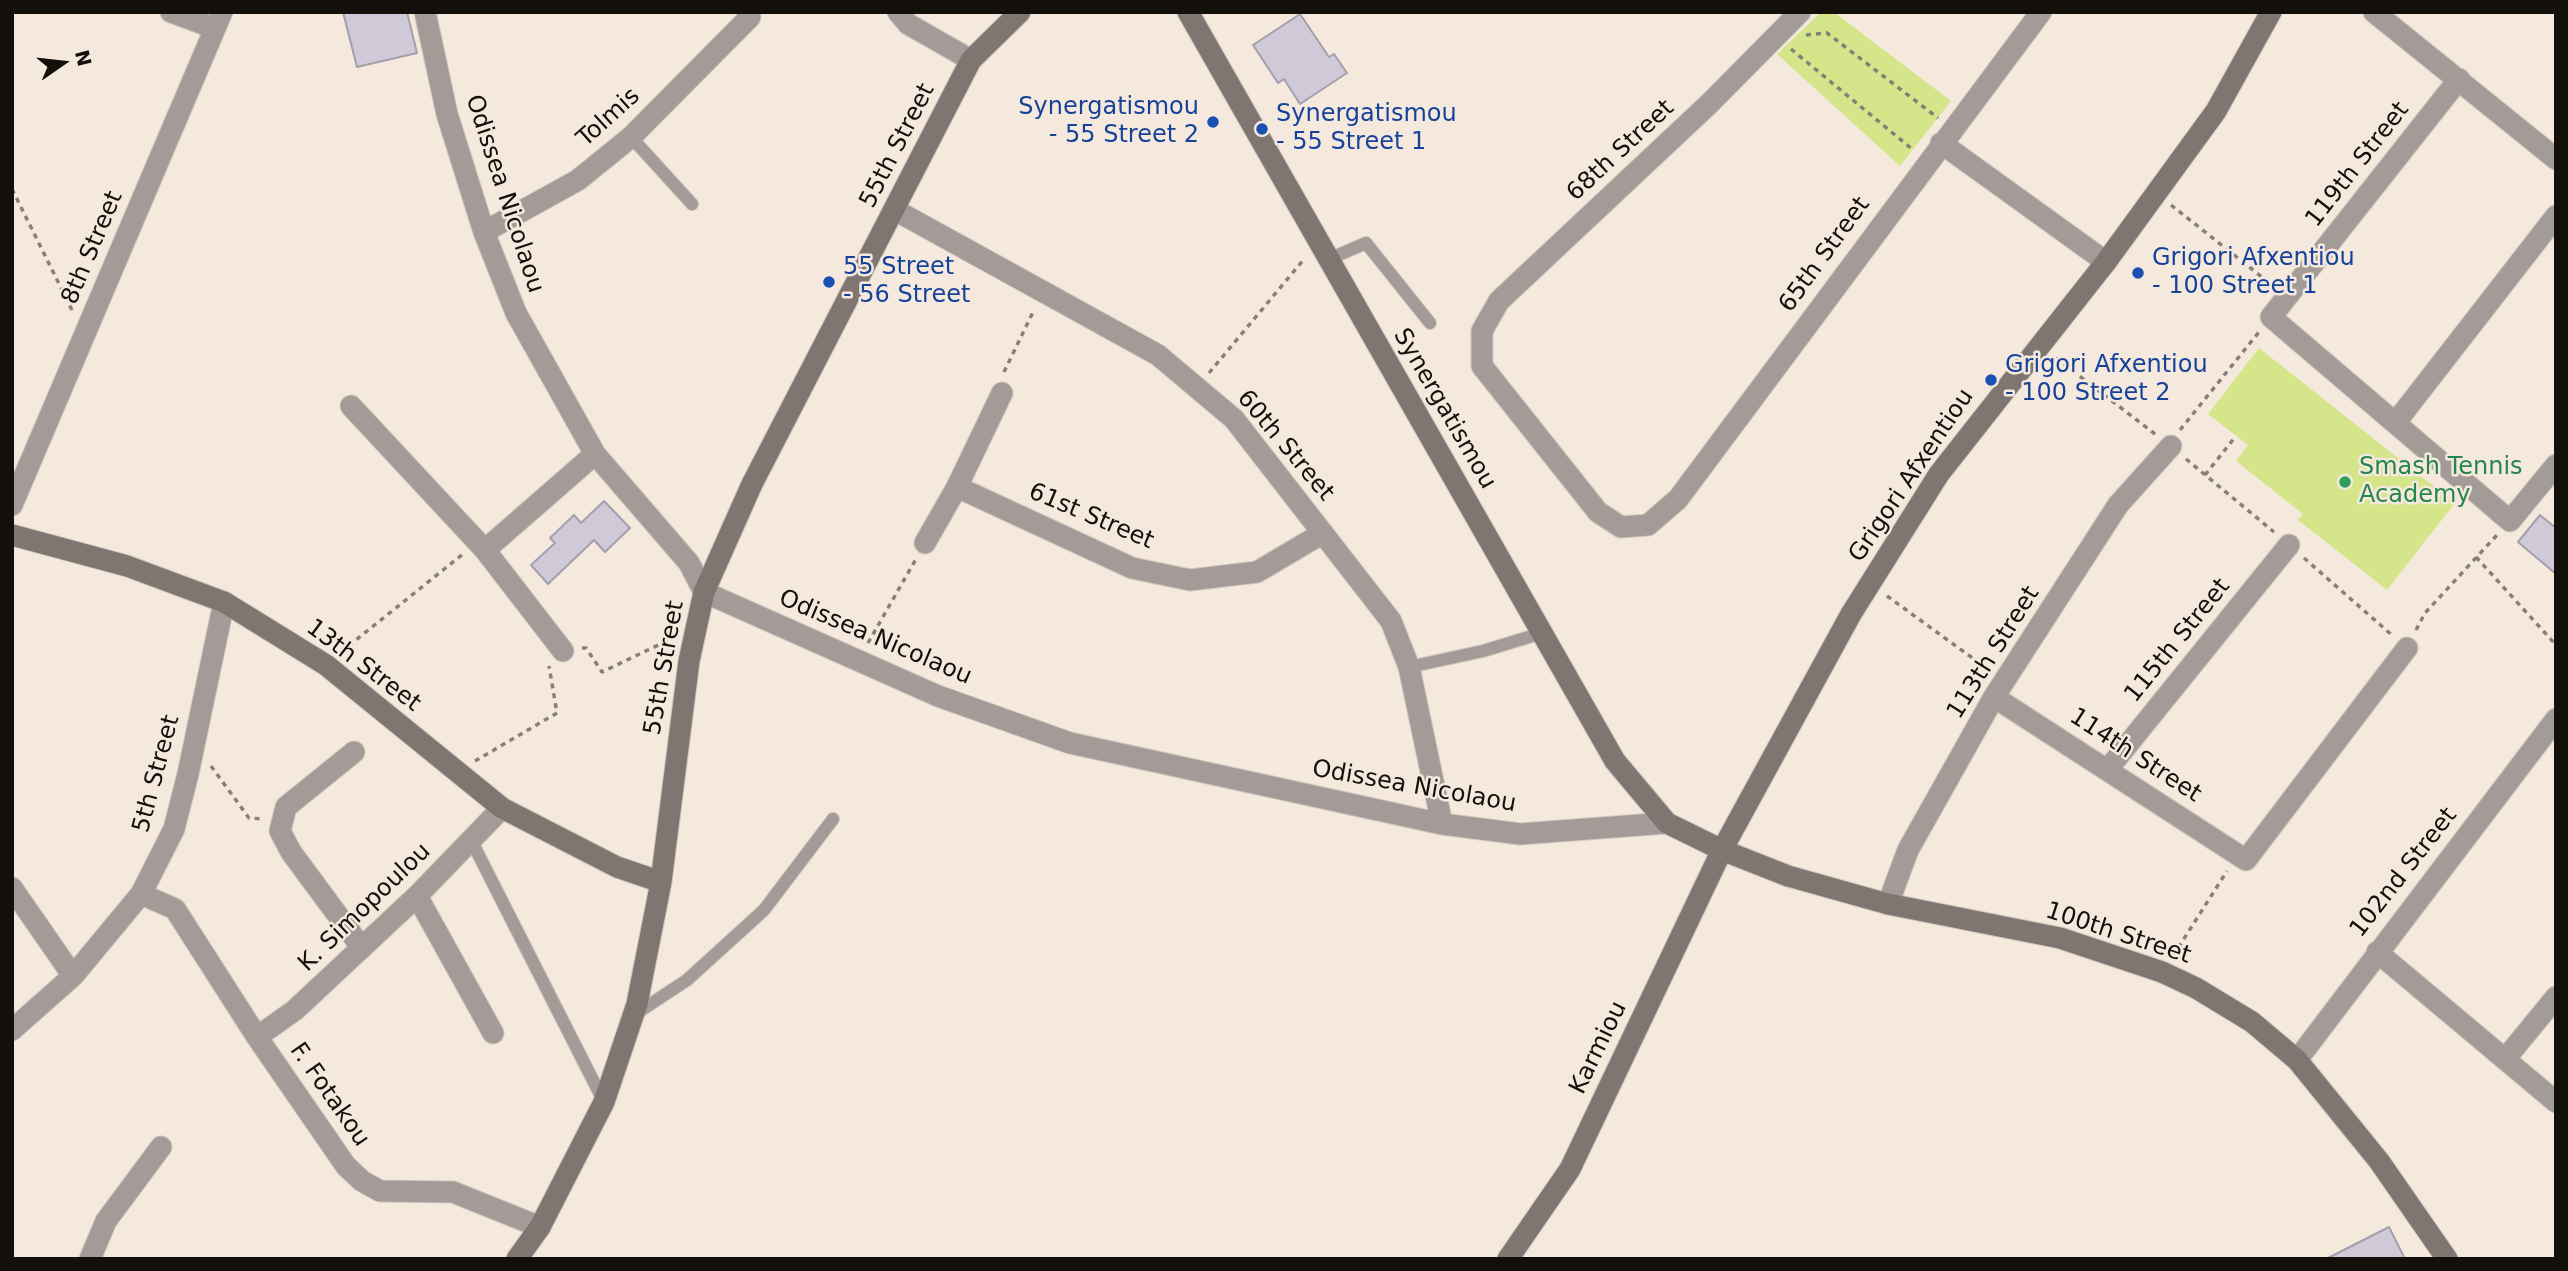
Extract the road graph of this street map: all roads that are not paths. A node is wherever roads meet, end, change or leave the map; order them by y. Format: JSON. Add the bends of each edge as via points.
{"nodes":[{"id":1,"x":171,"y":12,"type":"edge"},
{"id":2,"x":425,"y":12,"type":"edge"},
{"id":3,"x":898,"y":12,"type":"edge"},
{"id":4,"x":1020,"y":12,"type":"edge"},
{"id":5,"x":1188,"y":12,"type":"edge"},
{"id":6,"x":1800,"y":12,"type":"edge"},
{"id":7,"x":2041,"y":12,"type":"edge"},
{"id":8,"x":2271,"y":12,"type":"edge"},
{"id":9,"x":2374,"y":12,"type":"edge"},
{"id":10,"x":750,"y":17,"type":"dead end"},
{"id":11,"x":218,"y":20,"type":"edge"},
{"id":12,"x":971,"y":60,"type":"junction"},
{"id":13,"x":2459,"y":79,"type":"junction"},
{"id":14,"x":631,"y":136,"type":"junction"},
{"id":15,"x":1946,"y":136,"type":"junction"},
{"id":16,"x":2556,"y":159,"type":"edge"},
{"id":17,"x":692,"y":204,"type":"dead end"},
{"id":18,"x":895,"y":210,"type":"junction"},
{"id":19,"x":2556,"y":216,"type":"edge"},
{"id":20,"x":484,"y":232,"type":"junction"},
{"id":21,"x":1324,"y":251,"type":"junction"},
{"id":22,"x":2105,"y":262,"type":"junction"},
{"id":23,"x":1430,"y":323,"type":"dead end"},
{"id":24,"x":1002,"y":393,"type":"road end"},
{"id":25,"x":351,"y":406,"type":"dead end"},
{"id":26,"x":2396,"y":422,"type":"junction"},
{"id":27,"x":2170,"y":445,"type":"road end"},
{"id":28,"x":596,"y":454,"type":"junction"},
{"id":29,"x":2556,"y":465,"type":"edge"},
{"id":30,"x":957,"y":486,"type":"junction"},
{"id":31,"x":12,"y":505,"type":"edge"},
{"id":32,"x":1648,"y":525,"type":"joint"},
{"id":33,"x":1323,"y":533,"type":"junction"},
{"id":34,"x":12,"y":535,"type":"edge"},
{"id":35,"x":925,"y":543,"type":"road end"},
{"id":36,"x":2289,"y":545,"type":"road end"},
{"id":37,"x":481,"y":546,"type":"junction"},
{"id":38,"x":704,"y":592,"type":"junction"},
{"id":39,"x":225,"y":602,"type":"junction"},
{"id":40,"x":1542,"y":633,"type":"junction"},
{"id":41,"x":2407,"y":648,"type":"road end"},
{"id":42,"x":563,"y":651,"type":"road end"},
{"id":43,"x":1409,"y":667,"type":"junction"},
{"id":44,"x":1999,"y":689,"type":"junction"},
{"id":45,"x":2556,"y":719,"type":"edge"},
{"id":46,"x":354,"y":752,"type":"dead end"},
{"id":47,"x":2108,"y":769,"type":"junction"},
{"id":48,"x":502,"y":808,"type":"junction"},
{"id":49,"x":834,"y":819,"type":"dead end"},
{"id":50,"x":1667,"y":823,"type":"junction"},
{"id":51,"x":1442,"y":824,"type":"junction"},
{"id":52,"x":471,"y":840,"type":"junction"},
{"id":53,"x":1722,"y":850,"type":"junction"},
{"id":54,"x":661,"y":882,"type":"junction"},
{"id":55,"x":12,"y":888,"type":"edge"},
{"id":56,"x":141,"y":894,"type":"junction"},
{"id":57,"x":417,"y":895,"type":"junction"},
{"id":58,"x":1888,"y":904,"type":"junction"},
{"id":59,"x":362,"y":948,"type":"junction"},
{"id":60,"x":2377,"y":952,"type":"junction"},
{"id":61,"x":73,"y":976,"type":"junction"},
{"id":62,"x":2556,"y":997,"type":"edge"},
{"id":63,"x":634,"y":1016,"type":"junction"},
{"id":64,"x":12,"y":1030,"type":"edge"},
{"id":65,"x":493,"y":1033,"type":"dead end"},
{"id":66,"x":257,"y":1037,"type":"junction"},
{"id":67,"x":2506,"y":1058,"type":"junction"},
{"id":68,"x":2297,"y":1060,"type":"junction"},
{"id":69,"x":604,"y":1102,"type":"junction"},
{"id":70,"x":2556,"y":1102,"type":"edge"},
{"id":71,"x":161,"y":1147,"type":"dead end"},
{"id":72,"x":540,"y":1227,"type":"junction"},
{"id":73,"x":90,"y":1259,"type":"edge"},
{"id":74,"x":517,"y":1259,"type":"edge"},
{"id":75,"x":1508,"y":1259,"type":"edge"},
{"id":76,"x":2447,"y":1259,"type":"edge"}],
"edges":[{"from":1,"to":11,"type":"street"},
{"from":2,"to":20,"type":"street","name":"Odissea Nicolaou","via":[[447,114]]},
{"from":3,"to":12,"type":"street","via":[[908,24]]},
{"from":4,"to":12,"type":"street","name":"55th Street"},
{"from":5,"to":21,"type":"street","name":"Synergatismou"},
{"from":6,"to":32,"type":"street","name":"68th Street","via":[[1499,301],[1482,331],[1482,366],[1598,512],[1621,527]]},
{"from":7,"to":15,"type":"street","name":"65th Street"},
{"from":8,"to":22,"type":"street","name":"Grigori Afxentiou","via":[[2216,111]]},
{"from":9,"to":13,"type":"street"},
{"from":10,"to":14,"type":"street","name":"Tolmis"},
{"from":11,"to":31,"type":"street","name":"8th Street"},
{"from":12,"to":18,"type":"street","name":"55th Street"},
{"from":13,"to":16,"type":"street"},
{"from":13,"to":26,"type":"street","name":"119th Street","via":[[2271,317]]},
{"from":14,"to":17,"type":"lane"},
{"from":14,"to":20,"type":"street","name":"Tolmis","via":[[578,180]]},
{"from":15,"to":22,"type":"street"},
{"from":15,"to":32,"type":"street","name":"65th Street","via":[[1678,499]]},
{"from":18,"to":33,"type":"street","name":"60th Street","via":[[1158,355],[1234,419]]},
{"from":18,"to":38,"type":"street","name":"55th Street","via":[[752,484]]},
{"from":19,"to":26,"type":"street"},
{"from":20,"to":28,"type":"street","name":"Odissea Nicolaou","via":[[516,313]]},
{"from":21,"to":23,"type":"lane","via":[[1366,243]]},
{"from":21,"to":40,"type":"street","name":"Synergatismou"},
{"from":22,"to":53,"type":"street","name":"Grigori Afxentiou","via":[[1939,474],[1870,584]]},
{"from":24,"to":30,"type":"street"},
{"from":25,"to":37,"type":"street"},
{"from":26,"to":29,"type":"street","via":[[2511,521]]},
{"from":27,"to":44,"type":"street","name":"113th Street","via":[[2118,505]]},
{"from":28,"to":37,"type":"street"},
{"from":28,"to":38,"type":"street","name":"Odissea Nicolaou","via":[[689,564]]},
{"from":30,"to":33,"type":"street","name":"61st Street","via":[[1132,568],[1190,580],[1257,572]]},
{"from":30,"to":35,"type":"street"},
{"from":33,"to":43,"type":"street","name":"60th Street","via":[[1391,621]]},
{"from":34,"to":39,"type":"street","name":"13th Street","via":[[127,566]]},
{"from":36,"to":47,"type":"street","name":"115th Street"},
{"from":37,"to":42,"type":"street"},
{"from":38,"to":51,"type":"street","name":"Odissea Nicolaou","via":[[938,696],[1070,743]]},
{"from":38,"to":54,"type":"street","name":"55th Street","via":[[688,661]]},
{"from":39,"to":48,"type":"street","name":"13th Street","via":[[326,664]]},
{"from":39,"to":56,"type":"street","name":"5th Street","via":[[174,829]]},
{"from":40,"to":43,"type":"lane"},
{"from":40,"to":50,"type":"street","name":"Synergatismou","via":[[1615,761]]},
{"from":41,"to":47,"type":"street","name":"114th Street","via":[[2246,860]]},
{"from":43,"to":51,"type":"street","name":"60th Street"},
{"from":44,"to":47,"type":"street","name":"114th Street"},
{"from":44,"to":58,"type":"street","name":"113th Street","via":[[1908,850]]},
{"from":45,"to":60,"type":"street","name":"102nd Street"},
{"from":46,"to":59,"type":"street","via":[[286,807],[280,831]]},
{"from":48,"to":52,"type":"street","name":"K. Simopoulou"},
{"from":48,"to":54,"type":"street","name":"13th Street","via":[[617,867]]},
{"from":49,"to":63,"type":"lane","via":[[764,910],[687,980]]},
{"from":50,"to":51,"type":"street","name":"Odissea Nicolaou","via":[[1520,834]]},
{"from":50,"to":53,"type":"street","name":"100th Street"},
{"from":52,"to":57,"type":"street","name":"K. Simopoulou"},
{"from":52,"to":69,"type":"lane"},
{"from":53,"to":58,"type":"street","name":"100th Street","via":[[1788,876]]},
{"from":53,"to":75,"type":"street","name":"Karmiou","via":[[1570,1169]]},
{"from":54,"to":63,"type":"street","name":"55th Street"},
{"from":55,"to":61,"type":"street"},
{"from":56,"to":61,"type":"street","name":"5th Street"},
{"from":56,"to":66,"type":"street","name":"F. Fotakou","via":[[175,909]]},
{"from":57,"to":59,"type":"street","name":"K. Simopoulou"},
{"from":57,"to":65,"type":"street"},
{"from":58,"to":68,"type":"street","name":"100th Street","via":[[2060,938],[2162,972],[2252,1022]]},
{"from":59,"to":66,"type":"street","name":"K. Simopoulou","via":[[295,1010]]},
{"from":60,"to":67,"type":"street"},
{"from":60,"to":68,"type":"street","name":"102nd Street"},
{"from":61,"to":64,"type":"street","name":"5th Street"},
{"from":62,"to":67,"type":"street"},
{"from":63,"to":69,"type":"street","name":"55th Street"},
{"from":66,"to":72,"type":"street","name":"F. Fotakou","via":[[346,1166],[362,1181],[380,1191],[453,1192]]},
{"from":67,"to":70,"type":"street"},
{"from":68,"to":76,"type":"street","name":"100th Street","via":[[2379,1161]]},
{"from":69,"to":72,"type":"street","name":"55th Street"},
{"from":71,"to":73,"type":"street","via":[[106,1221]]},
{"from":72,"to":74,"type":"street","name":"55th Street"}]}
